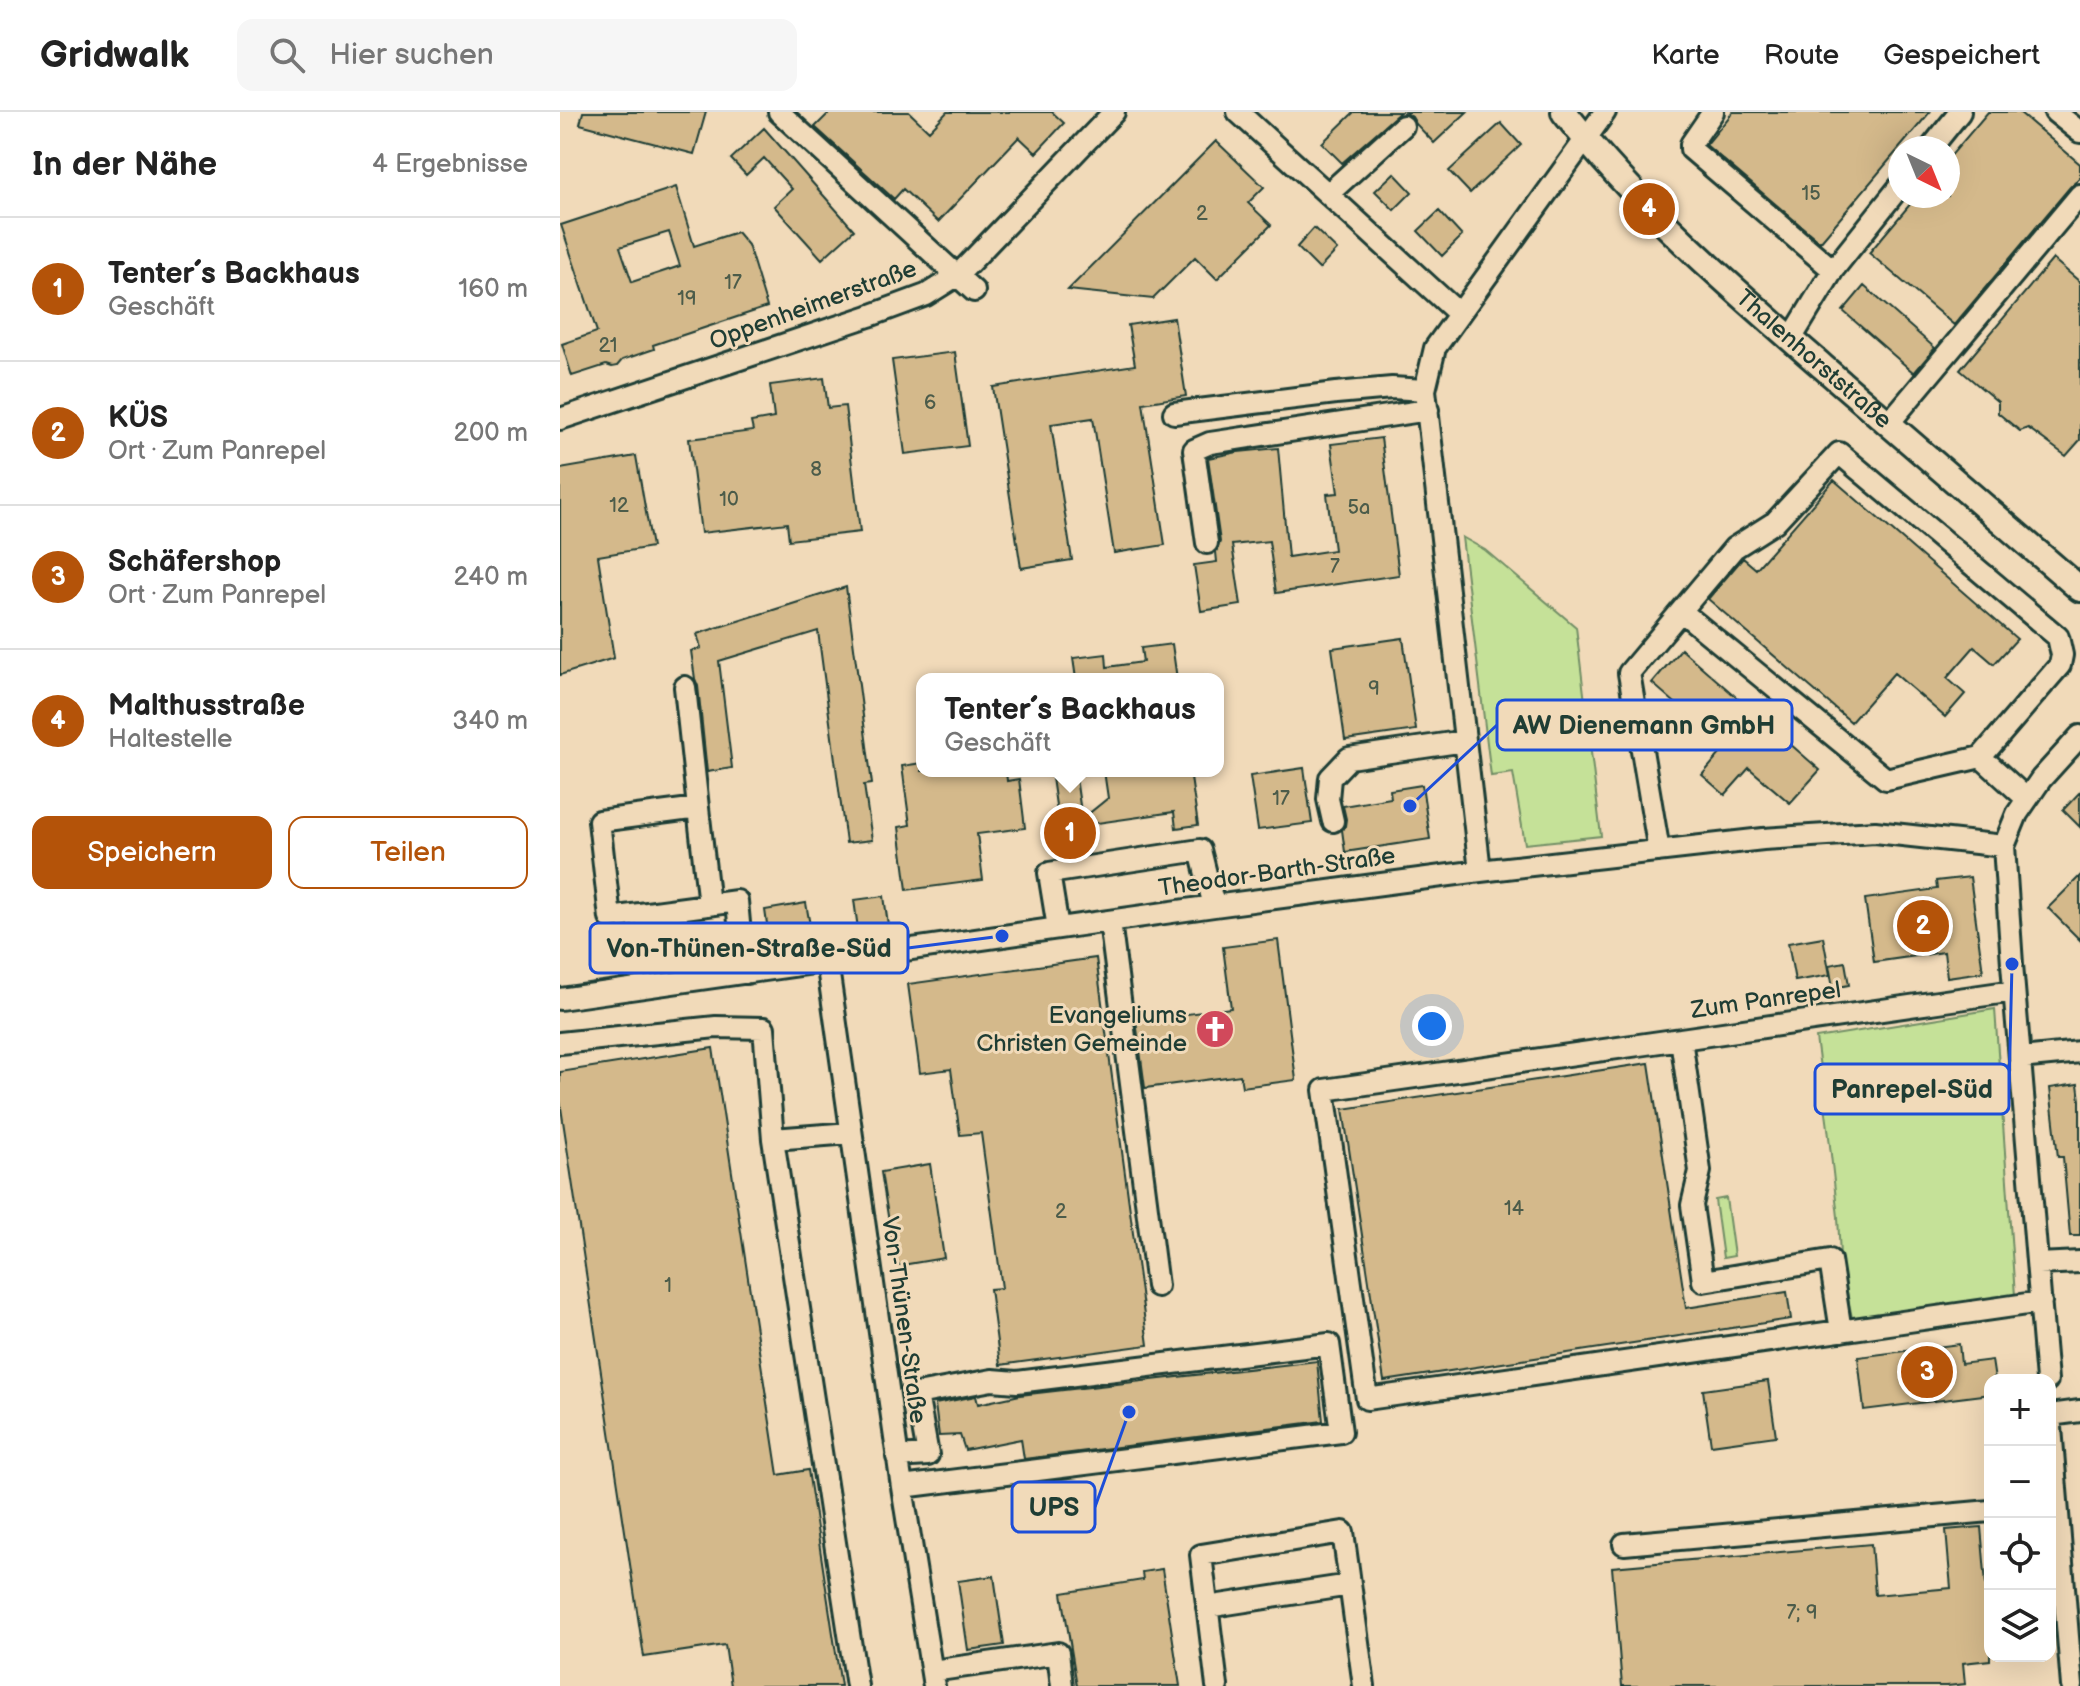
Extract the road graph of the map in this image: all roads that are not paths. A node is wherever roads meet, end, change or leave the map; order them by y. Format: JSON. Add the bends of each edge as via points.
{"nodes":[{"id":1,"x":779,"y":112,"type":"edge"},
{"id":2,"x":1114,"y":112,"type":"edge"},
{"id":3,"x":1238,"y":112,"type":"edge"},
{"id":4,"x":1564,"y":112,"type":"edge"},
{"id":5,"x":1605,"y":112,"type":"edge"},
{"id":6,"x":1713,"y":112,"type":"edge"},
{"id":7,"x":1960,"y":112,"type":"edge"},
{"id":8,"x":2055,"y":112,"type":"edge"},
{"id":9,"x":1403,"y":126,"type":"dead end"},
{"id":10,"x":2080,"y":132,"type":"edge"},
{"id":11,"x":1941,"y":136,"type":"edge"},
{"id":12,"x":1585,"y":138,"type":"junction"},
{"id":13,"x":1328,"y":194,"type":"junction"},
{"id":14,"x":2080,"y":195,"type":"edge"},
{"id":15,"x":1888,"y":201,"type":"edge"},
{"id":16,"x":1833,"y":270,"type":"junction"},
{"id":17,"x":958,"y":275,"type":"junction"},
{"id":18,"x":974,"y":291,"type":"dead end"},
{"id":19,"x":1458,"y":313,"type":"junction"},
{"id":20,"x":1791,"y":339,"type":"junction"},
{"id":21,"x":1426,"y":400,"type":"junction"},
{"id":22,"x":1174,"y":413,"type":"dead end"},
{"id":23,"x":560,"y":419,"type":"edge"},
{"id":24,"x":1889,"y":423,"type":"junction"},
{"id":25,"x":1207,"y":543,"type":"dead end"},
{"id":26,"x":2080,"y":589,"type":"edge"},
{"id":27,"x":1681,"y":611,"type":"junction"},
{"id":28,"x":685,"y":687,"type":"dead end"},
{"id":29,"x":2080,"y":736,"type":"edge"},
{"id":30,"x":1465,"y":741,"type":"junction"},
{"id":31,"x":1981,"y":757,"type":"junction"},
{"id":32,"x":2027,"y":799,"type":"junction"},
{"id":33,"x":698,"y":808,"type":"junction"},
{"id":34,"x":1333,"y":821,"type":"dead end"},
{"id":35,"x":2004,"y":846,"type":"junction"},
{"id":36,"x":1659,"y":851,"type":"junction"},
{"id":37,"x":1480,"y":871,"type":"junction"},
{"id":38,"x":709,"y":905,"type":"junction"},
{"id":39,"x":1214,"y":906,"type":"junction"},
{"id":40,"x":1110,"y":921,"type":"junction"},
{"id":41,"x":1058,"y":928,"type":"junction"},
{"id":42,"x":827,"y":961,"type":"junction"},
{"id":43,"x":746,"y":973,"type":"junction"},
{"id":44,"x":2014,"y":991,"type":"junction"},
{"id":45,"x":560,"y":999,"type":"edge"},
{"id":46,"x":1681,"y":1039,"type":"junction"},
{"id":47,"x":560,"y":1043,"type":"edge"},
{"id":48,"x":2080,"y":1052,"type":"edge"},
{"id":49,"x":2021,"y":1058,"type":"junction"},
{"id":50,"x":851,"y":1133,"type":"junction"},
{"id":51,"x":773,"y":1139,"type":"junction"},
{"id":52,"x":2080,"y":1262,"type":"edge"},
{"id":53,"x":2038,"y":1264,"type":"junction"},
{"id":54,"x":1157,"y":1286,"type":"dead end"},
{"id":55,"x":2041,"y":1302,"type":"junction"},
{"id":56,"x":1841,"y":1331,"type":"junction"},
{"id":57,"x":2047,"y":1374,"type":"edge"},
{"id":58,"x":2080,"y":1411,"type":"edge"},
{"id":59,"x":2056,"y":1414,"type":"edge"},
{"id":60,"x":897,"y":1457,"type":"junction"},
{"id":61,"x":902,"y":1487,"type":"junction"},
{"id":62,"x":1984,"y":1512,"type":"edge"},
{"id":63,"x":2056,"y":1518,"type":"edge"},
{"id":64,"x":1624,"y":1544,"type":"dead end"},
{"id":65,"x":1350,"y":1585,"type":"junction"},
{"id":66,"x":1207,"y":1607,"type":"junction"},
{"id":67,"x":2074,"y":1651,"type":"edge"},
{"id":68,"x":933,"y":1678,"type":"edge"},
{"id":69,"x":857,"y":1686,"type":"edge"},
{"id":70,"x":1062,"y":1686,"type":"edge"},
{"id":71,"x":1217,"y":1686,"type":"edge"},
{"id":72,"x":1364,"y":1686,"type":"edge"},
{"id":73,"x":2072,"y":1686,"type":"edge"}],
"edges":[{"from":1,"to":17,"type":"street"},
{"from":2,"to":17,"type":"street","name":"Oppenheimerstraße"},
{"from":3,"to":13,"type":"street"},
{"from":4,"to":12,"type":"main road","name":"Thalenhorststraße"},
{"from":5,"to":12,"type":"street"},
{"from":6,"to":16,"type":"street","via":[[1691,149]]},
{"from":7,"to":11,"type":"street"},
{"from":8,"to":10,"type":"street"},
{"from":9,"to":13,"type":"street"},
{"from":12,"to":19,"type":"street"},
{"from":12,"to":20,"type":"main road","name":"Thalenhorststraße","via":[[1659,220]]},
{"from":13,"to":19,"type":"street"},
{"from":14,"to":24,"type":"street"},
{"from":15,"to":16,"type":"street"},
{"from":16,"to":20,"type":"street"},
{"from":17,"to":18,"type":"street"},
{"from":17,"to":23,"type":"street","name":"Oppenheimerstraße","via":[[926,295],[869,316]]},
{"from":19,"to":21,"type":"street","via":[[1435,348]]},
{"from":20,"to":24,"type":"main road","name":"Thalenhorststraße"},
{"from":21,"to":22,"type":"street","via":[[1392,388]]},
{"from":21,"to":25,"type":"street","via":[[1194,450]]},
{"from":21,"to":30,"type":"street"},
{"from":24,"to":26,"type":"main road","name":"Thalenhorststraße"},
{"from":27,"to":31,"type":"street","via":[[1886,779]]},
{"from":27,"to":31,"type":"street","via":[[1734,548],[1775,522],[1839,453],[2058,637],[2060,665]]},
{"from":27,"to":36,"type":"street","via":[[1629,673]]},
{"from":28,"to":33,"type":"street"},
{"from":29,"to":32,"type":"street"},
{"from":30,"to":34,"type":"street","via":[[1349,758],[1330,778]]},
{"from":30,"to":37,"type":"street"},
{"from":31,"to":32,"type":"street"},
{"from":32,"to":35,"type":"street"},
{"from":33,"to":38,"type":"street"},
{"from":33,"to":38,"type":"street","via":[[599,821],[610,918]]},
{"from":35,"to":36,"type":"street","name":"Theodor-Barth-Straße","via":[[1763,839]]},
{"from":35,"to":44,"type":"street"},
{"from":36,"to":37,"type":"street","name":"Theodor-Barth-Straße"},
{"from":37,"to":39,"type":"street","name":"Theodor-Barth-Straße"},
{"from":38,"to":43,"type":"street","via":[[737,901]]},
{"from":39,"to":40,"type":"street","name":"Theodor-Barth-Straße"},
{"from":39,"to":41,"type":"street","via":[[1200,850],[1049,873]]},
{"from":40,"to":41,"type":"street","name":"Theodor-Barth-Straße"},
{"from":40,"to":54,"type":"street"},
{"from":41,"to":42,"type":"street","name":"Theodor-Barth-Straße"},
{"from":42,"to":43,"type":"street","name":"Theodor-Barth-Straße"},
{"from":42,"to":50,"type":"street","name":"Von-Thünen-Straße"},
{"from":43,"to":45,"type":"street","name":"Theodor-Barth-Straße"},
{"from":44,"to":46,"type":"street","name":"Zum Panrepel"},
{"from":44,"to":49,"type":"street"},
{"from":46,"to":56,"type":"street","name":"Zum Panrepel","via":[[1700,1171],[1692,1205],[1703,1281],[1830,1260]]},
{"from":46,"to":56,"type":"street","via":[[1324,1090],[1367,1399]]},
{"from":47,"to":51,"type":"street","via":[[716,1027],[764,1028]]},
{"from":48,"to":49,"type":"street"},
{"from":49,"to":53,"type":"street"},
{"from":50,"to":51,"type":"street"},
{"from":50,"to":60,"type":"street","name":"Von-Thünen-Straße"},
{"from":51,"to":69,"type":"street"},
{"from":52,"to":53,"type":"street"},
{"from":53,"to":55,"type":"street"},
{"from":55,"to":56,"type":"street"},
{"from":55,"to":57,"type":"street"},
{"from":58,"to":59,"type":"street"},
{"from":60,"to":61,"type":"street","name":"Von-Thünen-Straße"},
{"from":60,"to":61,"type":"street","via":[[928,1455],[917,1394],[992,1380],[1017,1382],[1329,1344],[1341,1432]]},
{"from":61,"to":68,"type":"street","name":"Von-Thünen-Straße"},
{"from":62,"to":64,"type":"street"},
{"from":63,"to":67,"type":"street"},
{"from":65,"to":66,"type":"street"},
{"from":65,"to":66,"type":"street","via":[[1343,1532],[1201,1555]]},
{"from":65,"to":72,"type":"street"},
{"from":66,"to":71,"type":"street"},
{"from":67,"to":73,"type":"street"},
{"from":68,"to":70,"type":"street","via":[[1058,1653]]}]}
